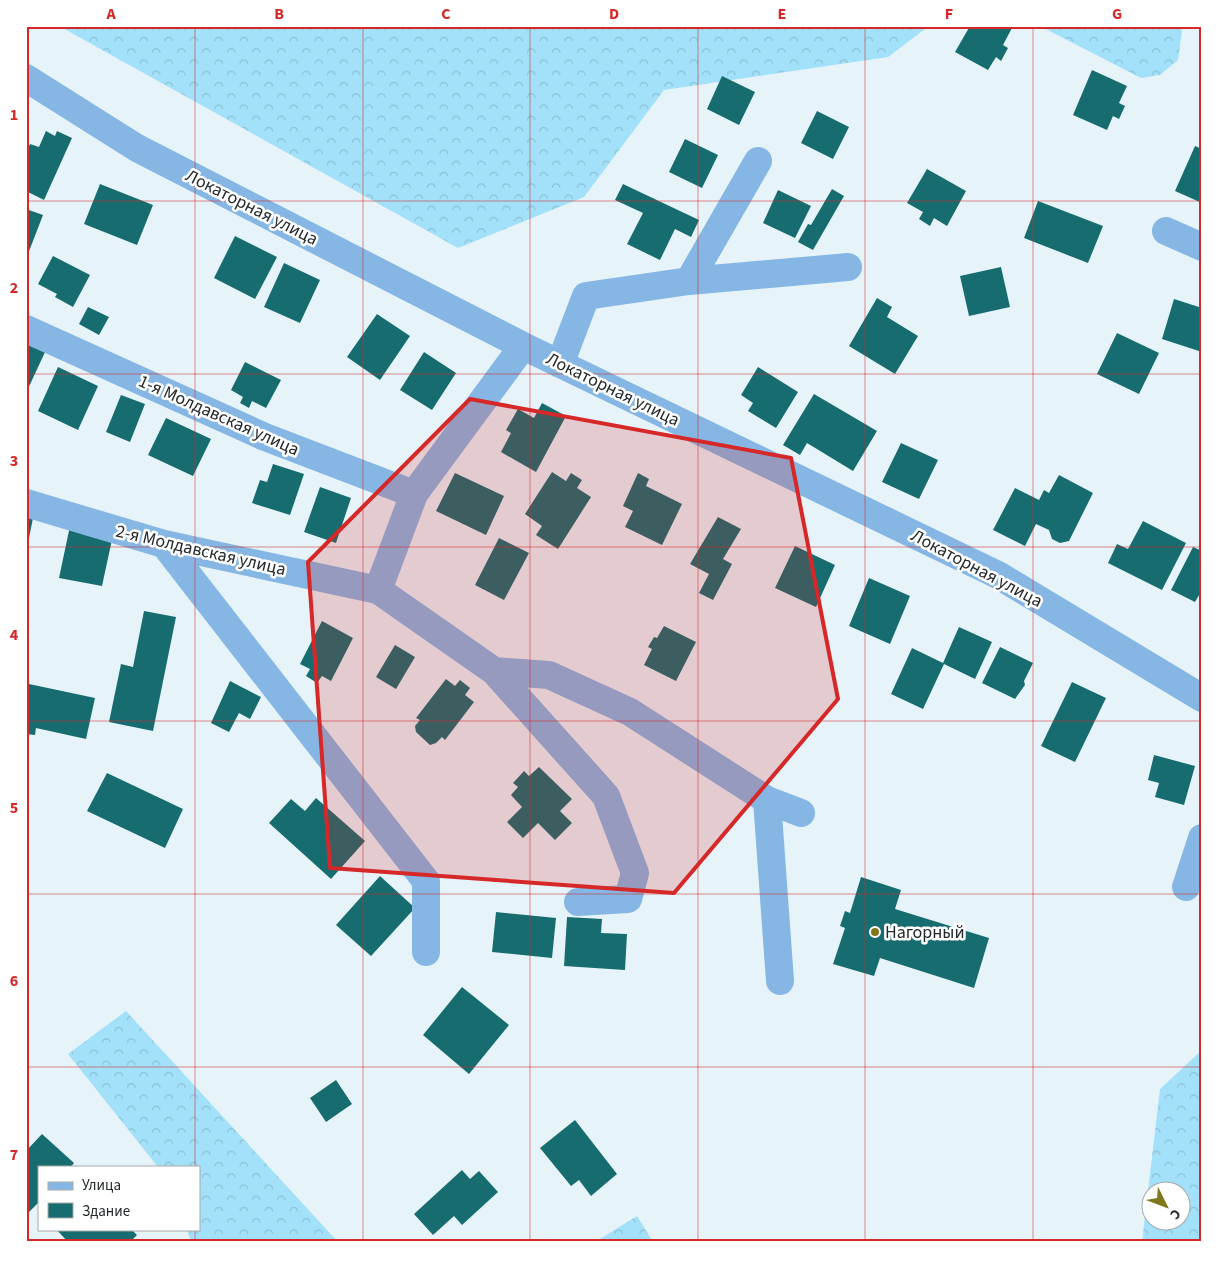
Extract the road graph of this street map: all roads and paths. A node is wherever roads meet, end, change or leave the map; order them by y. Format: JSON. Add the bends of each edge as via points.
{"nodes":[{"id":1,"x":26,"y":78,"type":"edge"},
{"id":2,"x":758,"y":161,"type":"dead end"},
{"id":3,"x":1166,"y":231,"type":"dead end"},
{"id":4,"x":1202,"y":247,"type":"edge"},
{"id":5,"x":848,"y":267,"type":"dead end"},
{"id":6,"x":689,"y":281,"type":"junction"},
{"id":7,"x":26,"y":329,"type":"edge"},
{"id":8,"x":523,"y":346,"type":"junction"},
{"id":9,"x":560,"y":364,"type":"junction"},
{"id":10,"x":414,"y":494,"type":"junction"},
{"id":11,"x":26,"y":503,"type":"edge"},
{"id":12,"x":164,"y":544,"type":"junction"},
{"id":13,"x":378,"y":590,"type":"junction"},
{"id":14,"x":494,"y":671,"type":"junction"},
{"id":15,"x":1202,"y":698,"type":"edge"},
{"id":16,"x":767,"y":800,"type":"junction"},
{"id":17,"x":801,"y":813,"type":"dead end"},
{"id":18,"x":1202,"y":838,"type":"edge"},
{"id":19,"x":1186,"y":887,"type":"dead end"},
{"id":20,"x":578,"y":902,"type":"dead end"},
{"id":21,"x":426,"y":952,"type":"dead end"},
{"id":22,"x":780,"y":981,"type":"dead end"}],
"edges":[{"from":1,"to":8,"type":"street","name":"Локаторная улица","via":[[137,148]]},
{"from":2,"to":6,"type":"street"},
{"from":3,"to":4,"type":"street"},
{"from":5,"to":6,"type":"street"},
{"from":6,"to":9,"type":"street","via":[[586,296]]},
{"from":7,"to":10,"type":"street","name":"1-я Молдавская улица","via":[[265,437]]},
{"from":8,"to":9,"type":"street","name":"Локаторная улица"},
{"from":8,"to":10,"type":"street"},
{"from":9,"to":15,"type":"street","name":"Локаторная улица","via":[[998,576]]},
{"from":10,"to":13,"type":"street"},
{"from":11,"to":12,"type":"street","name":"2-я Молдавская улица"},
{"from":12,"to":13,"type":"street","name":"2-я Молдавская улица"},
{"from":12,"to":21,"type":"street","via":[[426,881]]},
{"from":13,"to":14,"type":"street"},
{"from":14,"to":16,"type":"street","via":[[549,675],[630,712]]},
{"from":14,"to":20,"type":"street","via":[[606,796],[634,874],[628,899]]},
{"from":16,"to":17,"type":"street"},
{"from":16,"to":22,"type":"street"},
{"from":18,"to":19,"type":"street"}]}
